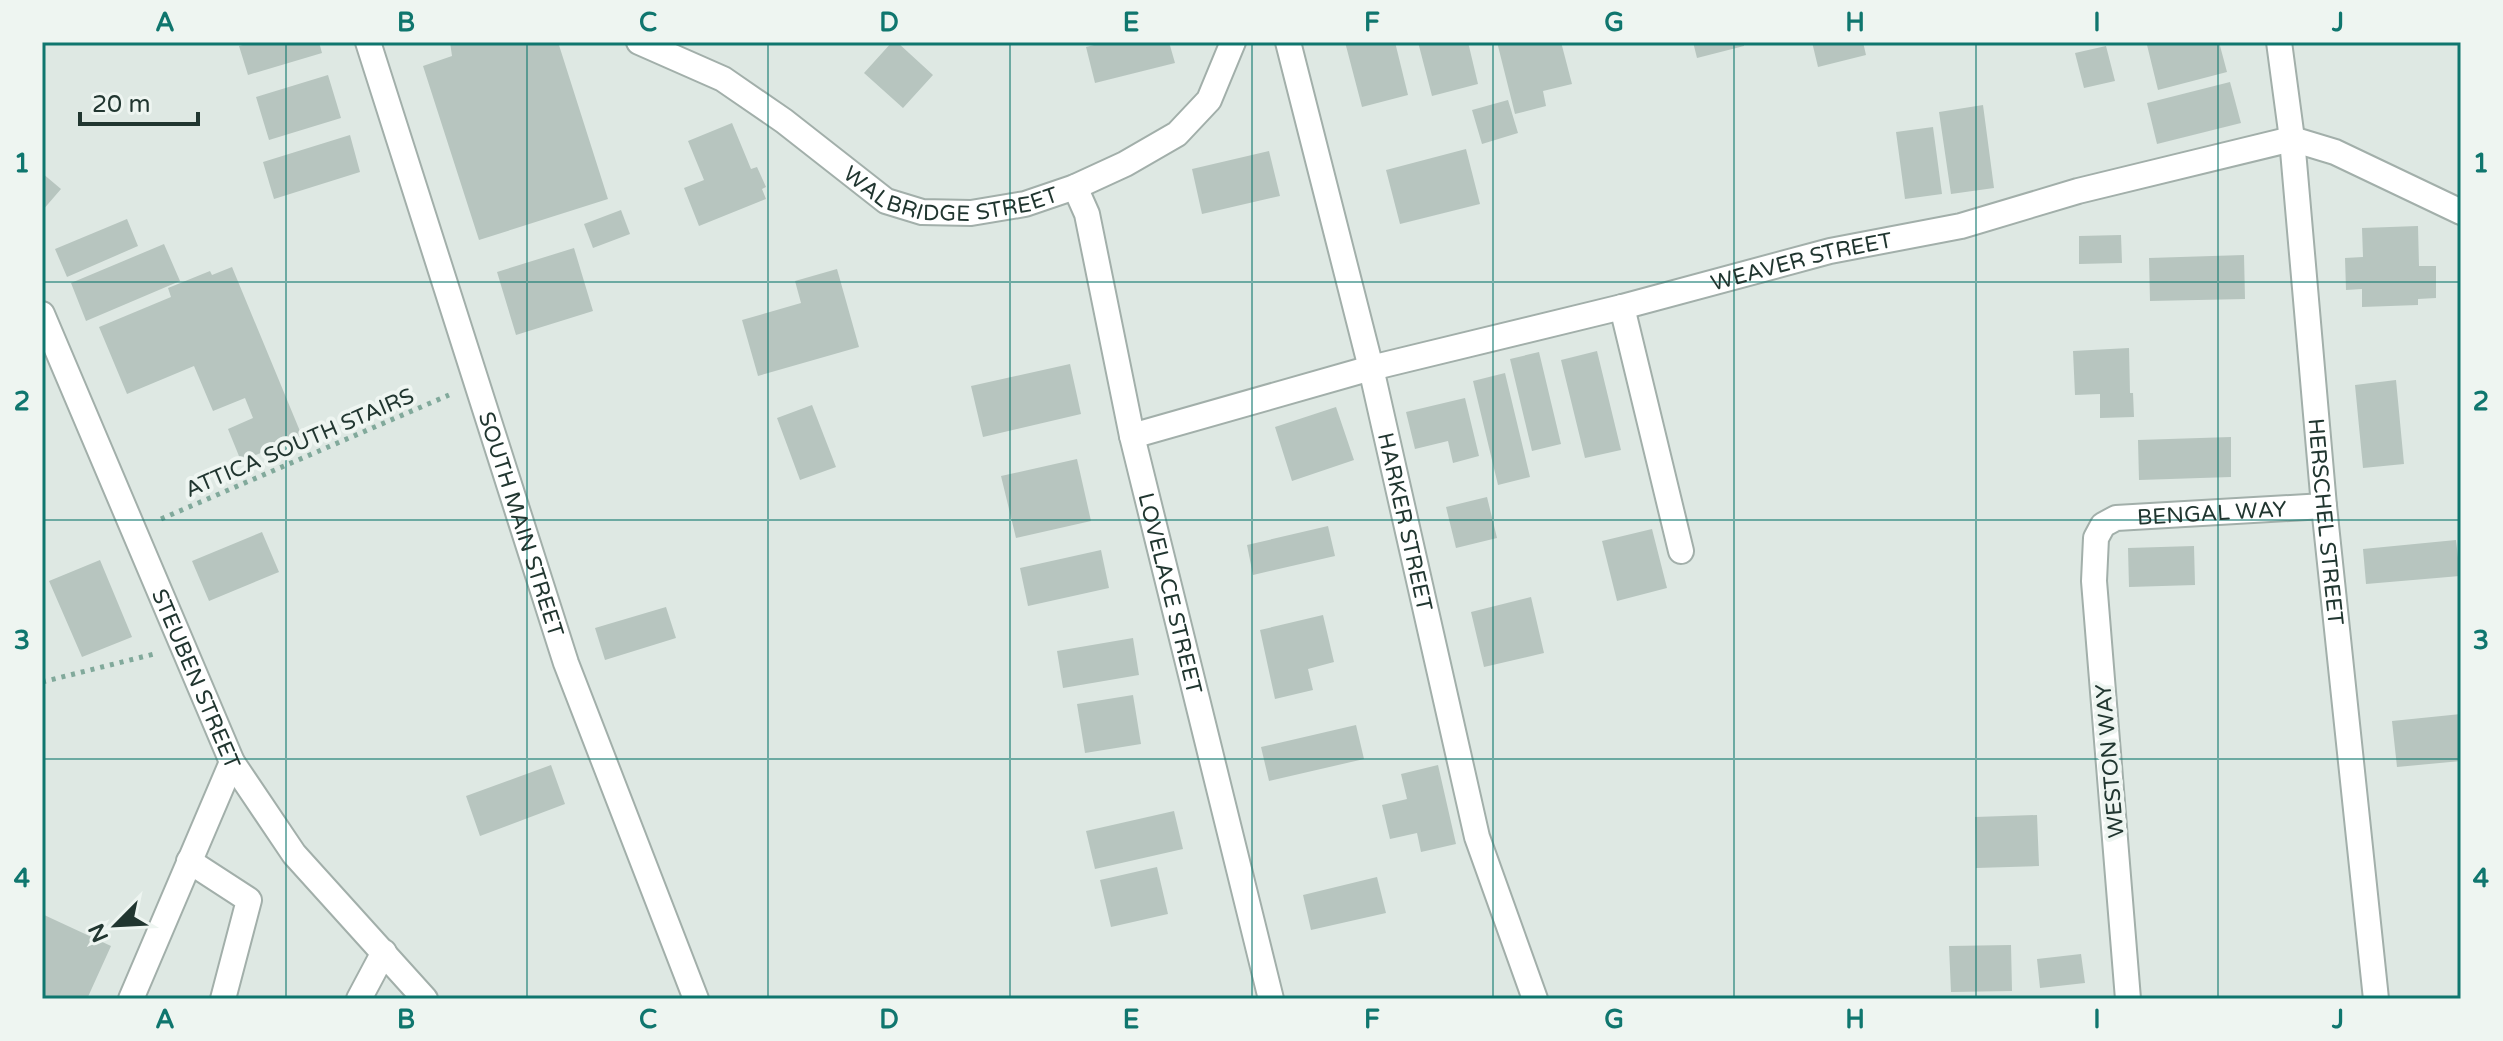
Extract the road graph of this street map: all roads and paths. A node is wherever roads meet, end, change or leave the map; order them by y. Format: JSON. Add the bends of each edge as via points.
{"nodes":[{"id":1,"x":368,"y":42,"type":"edge"},
{"id":2,"x":639,"y":42,"type":"edge"},
{"id":3,"x":1233,"y":42,"type":"edge"},
{"id":4,"x":1288,"y":42,"type":"edge"},
{"id":5,"x":2279,"y":42,"type":"edge"},
{"id":6,"x":2292,"y":139,"type":"junction"},
{"id":7,"x":1075,"y":187,"type":"junction"},
{"id":8,"x":2461,"y":212,"type":"edge"},
{"id":9,"x":1622,"y":307,"type":"junction"},
{"id":10,"x":42,"y":314,"type":"edge"},
{"id":11,"x":1371,"y":368,"type":"junction"},
{"id":12,"x":476,"y":383,"type":"junction"},
{"id":13,"x":1132,"y":436,"type":"junction"},
{"id":14,"x":2324,"y":506,"type":"junction"},
{"id":15,"x":2103,"y":525,"type":"joint"},
{"id":16,"x":134,"y":530,"type":"junction"},
{"id":17,"x":1681,"y":551,"type":"dead end"},
{"id":18,"x":183,"y":647,"type":"junction"},
{"id":19,"x":42,"y":682,"type":"edge"},
{"id":20,"x":232,"y":762,"type":"junction"},
{"id":21,"x":189,"y":861,"type":"junction"},
{"id":22,"x":384,"y":952,"type":"junction"},
{"id":23,"x":131,"y":999,"type":"edge"},
{"id":24,"x":223,"y":999,"type":"edge"},
{"id":25,"x":359,"y":999,"type":"edge"},
{"id":26,"x":425,"y":999,"type":"edge"},
{"id":27,"x":696,"y":999,"type":"edge"},
{"id":28,"x":1271,"y":999,"type":"edge"},
{"id":29,"x":1535,"y":999,"type":"edge"},
{"id":30,"x":2128,"y":999,"type":"edge"},
{"id":31,"x":2376,"y":999,"type":"edge"}],
"edges":[{"from":1,"to":12,"type":"street","name":"SOUTH MAIN STREET"},
{"from":2,"to":7,"type":"street","name":"WALBRIDGE STREET","via":[[723,79],[886,201],[922,212],[971,213],[1025,204]]},
{"from":3,"to":7,"type":"street","name":"WALBRIDGE STREET","via":[[1209,100],[1177,134]]},
{"from":4,"to":11,"type":"street","name":"HARKER STREET"},
{"from":5,"to":6,"type":"street","name":"HERSCHEL STREET"},
{"from":6,"to":8,"type":"street","via":[[2335,152]]},
{"from":6,"to":9,"type":"street","name":"WEAVER STREET"},
{"from":6,"to":14,"type":"street","name":"HERSCHEL STREET"},
{"from":7,"to":13,"type":"street","name":"LOVELACE STREET","via":[[1087,214]]},
{"from":9,"to":11,"type":"street","name":"WEAVER STREET"},
{"from":9,"to":17,"type":"street"},
{"from":10,"to":16,"type":"street","name":"STEUBEN STREET"},
{"from":11,"to":13,"type":"street","name":"WEAVER STREET"},
{"from":11,"to":29,"type":"street","name":"HARKER STREET","via":[[1477,837]]},
{"from":12,"to":16,"type":"path","name":"ATTICA SOUTH STAIRS"},
{"from":12,"to":27,"type":"street","name":"SOUTH MAIN STREET","via":[[566,663]]},
{"from":13,"to":28,"type":"street","name":"LOVELACE STREET"},
{"from":14,"to":15,"type":"street","name":"BENGAL WAY","via":[[2139,515]]},
{"from":14,"to":31,"type":"street","name":"HERSCHEL STREET"},
{"from":15,"to":30,"type":"street","name":"WESTON WAY","via":[[2096,538],[2094,581]]},
{"from":16,"to":18,"type":"street","name":"STEUBEN STREET"},
{"from":18,"to":19,"type":"path"},
{"from":18,"to":20,"type":"street","name":"STEUBEN STREET"},
{"from":20,"to":21,"type":"street"},
{"from":20,"to":22,"type":"street","name":"STEUBEN STREET","via":[[294,854]]},
{"from":21,"to":23,"type":"street"},
{"from":21,"to":24,"type":"street","via":[[249,900]]},
{"from":22,"to":25,"type":"street"},
{"from":22,"to":26,"type":"street","name":"STEUBEN STREET"}]}
